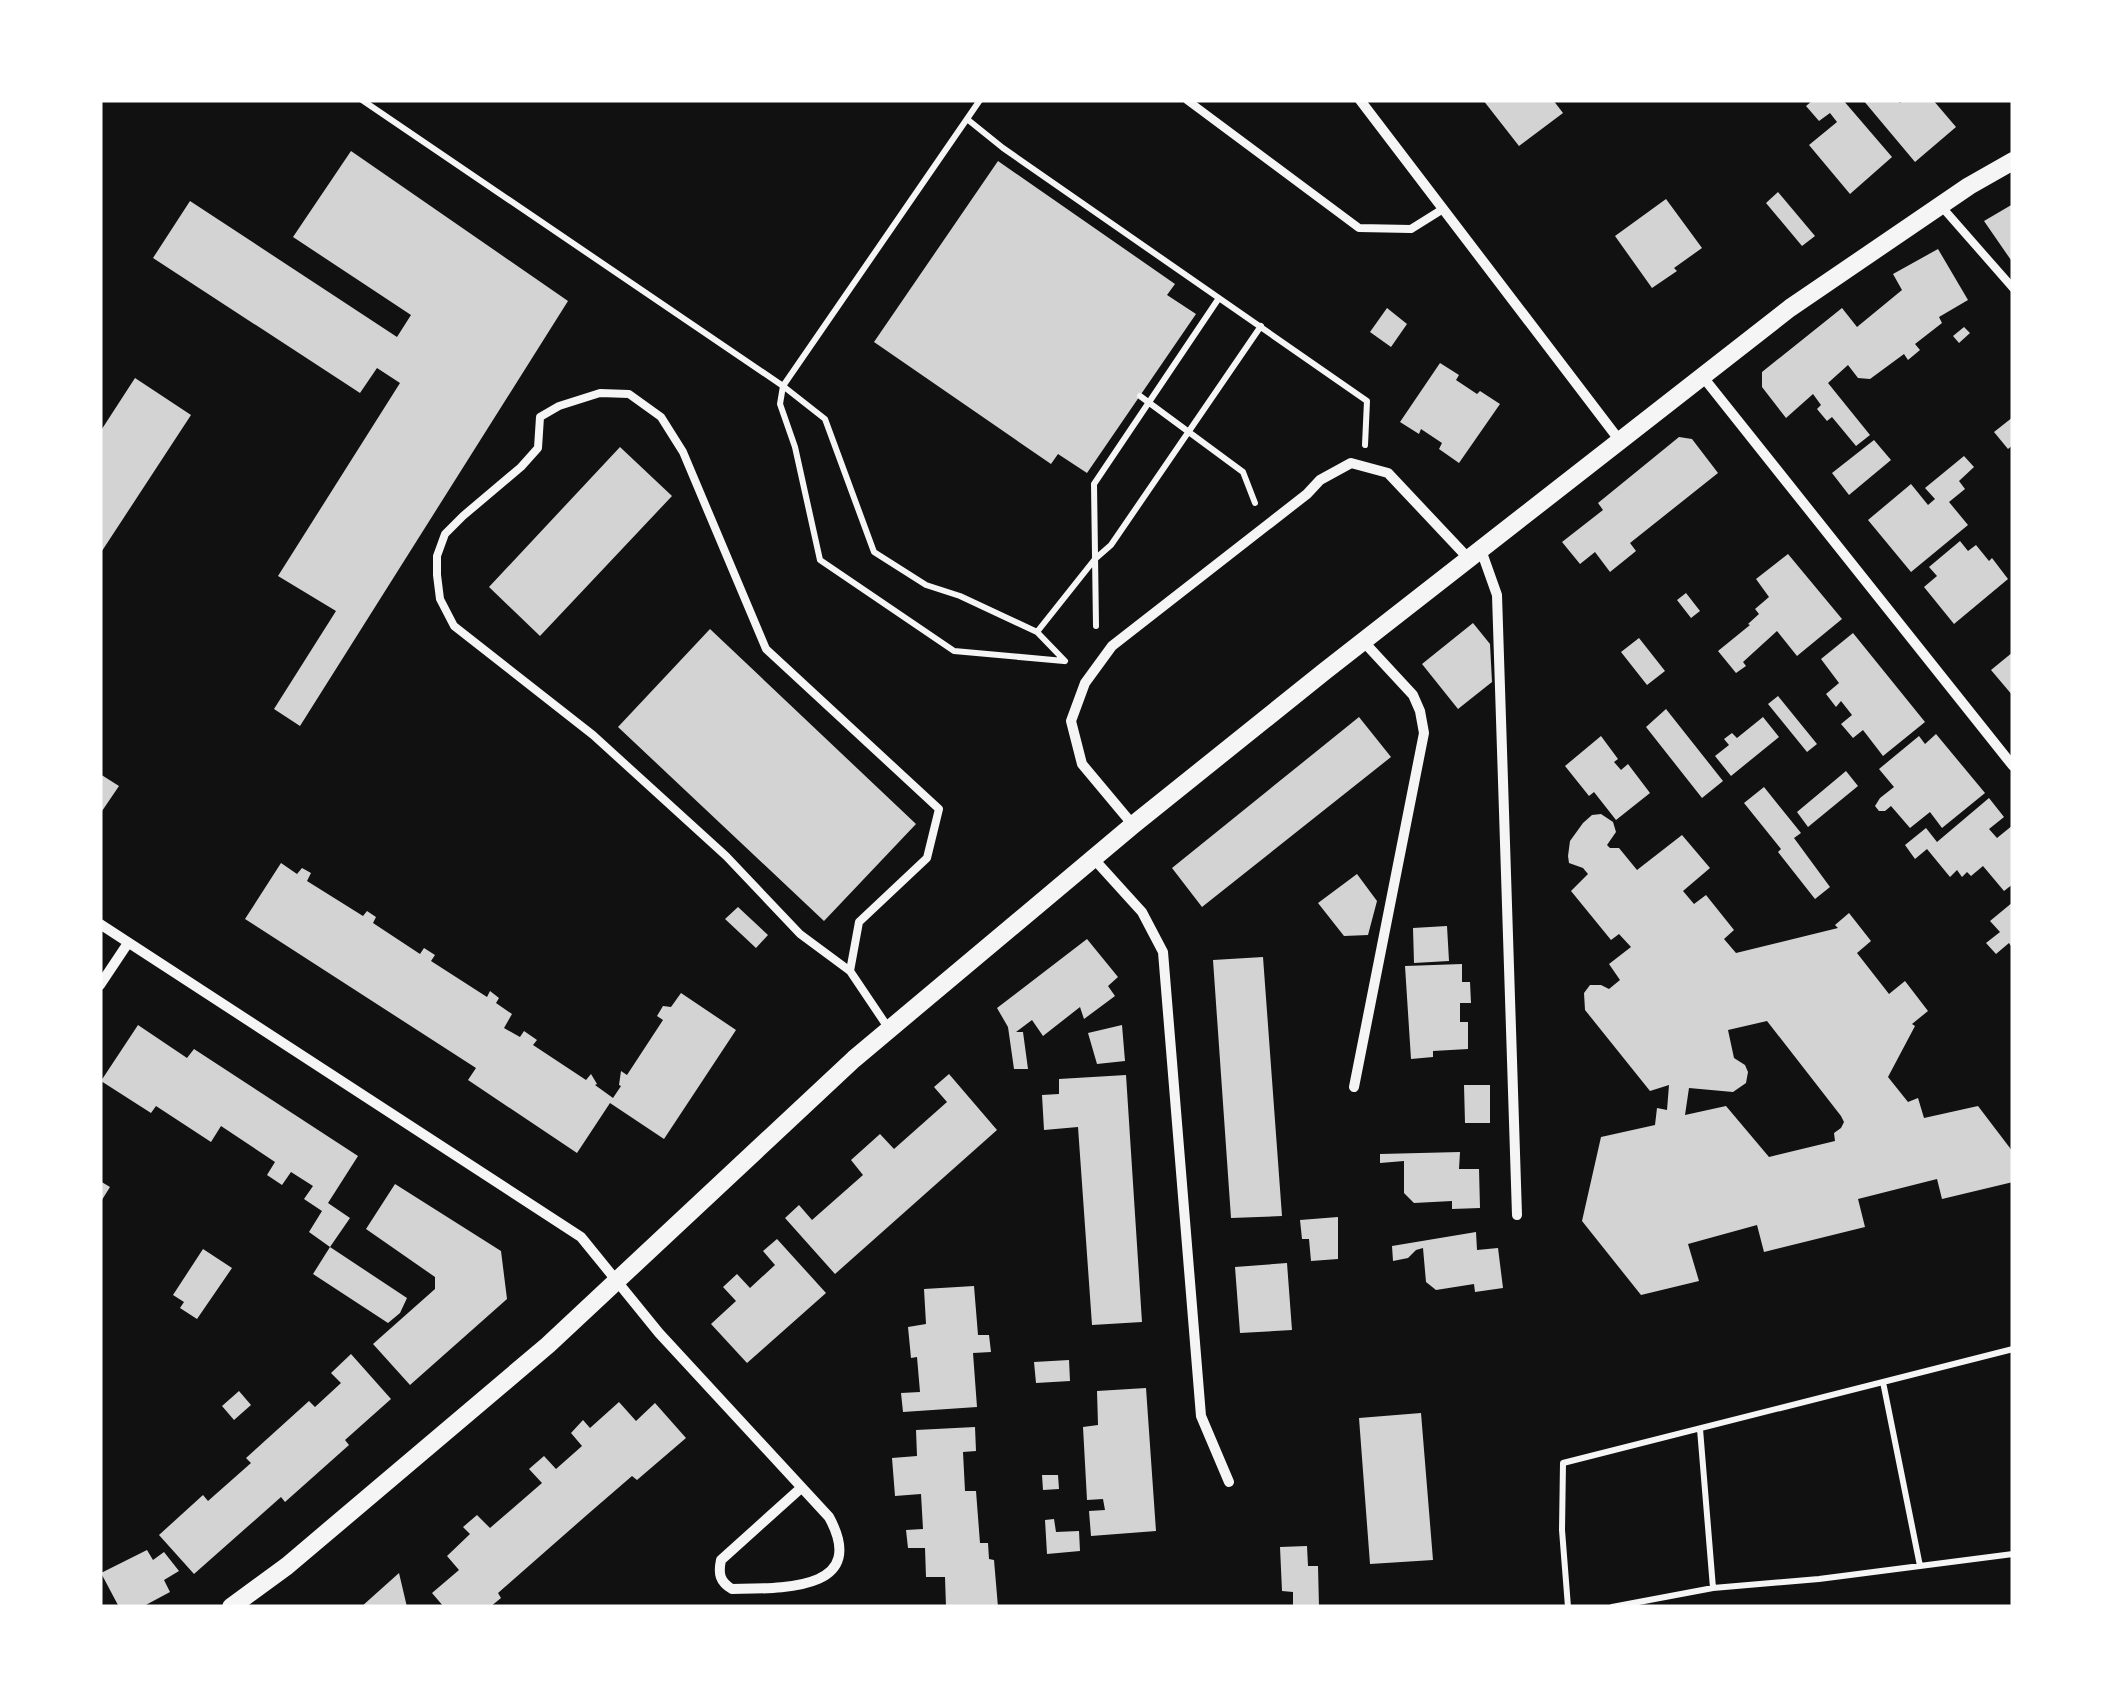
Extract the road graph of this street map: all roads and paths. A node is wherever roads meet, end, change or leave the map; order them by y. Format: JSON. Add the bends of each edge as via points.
{"nodes":[{"id":1,"x":362,"y":100,"type":"edge"},
{"id":2,"x":980,"y":100,"type":"edge"},
{"id":3,"x":1186,"y":100,"type":"edge"},
{"id":4,"x":1360,"y":100,"type":"edge"},
{"id":5,"x":967,"y":119,"type":"junction"},
{"id":6,"x":2013,"y":161,"type":"edge"},
{"id":7,"x":1940,"y":206,"type":"junction"},
{"id":8,"x":1444,"y":209,"type":"junction"},
{"id":9,"x":2013,"y":288,"type":"edge"},
{"id":10,"x":1219,"y":298,"type":"junction"},
{"id":11,"x":1261,"y":326,"type":"junction"},
{"id":12,"x":1703,"y":377,"type":"junction"},
{"id":13,"x":783,"y":386,"type":"junction"},
{"id":14,"x":1140,"y":396,"type":"dead end"},
{"id":15,"x":1149,"y":403,"type":"junction"},
{"id":16,"x":1189,"y":431,"type":"junction"},
{"id":17,"x":1620,"y":441,"type":"junction"},
{"id":18,"x":1364,"y":466,"type":"junction"},
{"id":19,"x":1242,"y":472,"type":"dead end"},
{"id":20,"x":1475,"y":554,"type":"junction"},
{"id":21,"x":1095,"y":559,"type":"junction"},
{"id":22,"x":1037,"y":632,"type":"junction"},
{"id":23,"x":1363,"y":641,"type":"junction"},
{"id":24,"x":1065,"y":661,"type":"junction"},
{"id":25,"x":1097,"y":667,"type":"junction"},
{"id":26,"x":1085,"y":683,"type":"junction"},
{"id":27,"x":2013,"y":766,"type":"edge"},
{"id":28,"x":1133,"y":824,"type":"junction"},
{"id":29,"x":1093,"y":858,"type":"junction"},
{"id":30,"x":100,"y":924,"type":"edge"},
{"id":31,"x":128,"y":943,"type":"junction"},
{"id":32,"x":850,"y":970,"type":"junction"},
{"id":33,"x":100,"y":985,"type":"edge"},
{"id":34,"x":889,"y":1030,"type":"junction"},
{"id":35,"x":1354,"y":1086,"type":"dead end"},
{"id":36,"x":1517,"y":1215,"type":"dead end"},
{"id":37,"x":615,"y":1280,"type":"junction"},
{"id":38,"x":2013,"y":1349,"type":"edge"},
{"id":39,"x":1884,"y":1382,"type":"junction"},
{"id":40,"x":1700,"y":1429,"type":"junction"},
{"id":41,"x":1229,"y":1482,"type":"dead end"},
{"id":42,"x":802,"y":1488,"type":"junction"},
{"id":43,"x":2013,"y":1554,"type":"edge"},
{"id":44,"x":1920,"y":1566,"type":"junction"},
{"id":45,"x":1713,"y":1588,"type":"junction"},
{"id":46,"x":231,"y":1607,"type":"edge"},
{"id":47,"x":1568,"y":1607,"type":"edge"},
{"id":48,"x":1612,"y":1607,"type":"edge"}],
"edges":[{"from":1,"to":13,"type":"path"},
{"from":2,"to":5,"type":"path"},
{"from":3,"to":8,"type":"lane","via":[[1359,228],[1411,229]]},
{"from":4,"to":8,"type":"street"},
{"from":5,"to":10,"type":"path"},
{"from":5,"to":13,"type":"path"},
{"from":6,"to":7,"type":"street"},
{"from":7,"to":9,"type":"lane"},
{"from":7,"to":12,"type":"street","via":[[1790,308]]},
{"from":8,"to":17,"type":"street"},
{"from":10,"to":11,"type":"path"},
{"from":10,"to":15,"type":"path"},
{"from":11,"to":16,"type":"path"},
{"from":11,"to":18,"type":"path","via":[[1367,401]]},
{"from":12,"to":17,"type":"street"},
{"from":12,"to":27,"type":"street"},
{"from":13,"to":22,"type":"path","via":[[824,419],[874,552],[926,585]]},
{"from":13,"to":24,"type":"path","via":[[780,404],[820,560],[954,651]]},
{"from":14,"to":15,"type":"path"},
{"from":15,"to":16,"type":"path"},
{"from":15,"to":21,"type":"path","via":[[1094,484]]},
{"from":16,"to":19,"type":"path"},
{"from":16,"to":21,"type":"path"},
{"from":17,"to":20,"type":"street"},
{"from":18,"to":20,"type":"street","via":[[1388,474]]},
{"from":18,"to":25,"type":"street","via":[[1351,463],[1320,480],[1112,646]]},
{"from":20,"to":23,"type":"street"},
{"from":20,"to":36,"type":"street","via":[[1497,595]]},
{"from":21,"to":22,"type":"path"},
{"from":21,"to":25,"type":"path"},
{"from":22,"to":24,"type":"path"},
{"from":23,"to":28,"type":"street"},
{"from":23,"to":35,"type":"street","via":[[1413,695],[1424,734]]},
{"from":24,"to":26,"type":"path"},
{"from":25,"to":26,"type":"street"},
{"from":26,"to":28,"type":"street","via":[[1071,721],[1082,764]]},
{"from":28,"to":29,"type":"street"},
{"from":29,"to":34,"type":"street"},
{"from":29,"to":41,"type":"street","via":[[1142,912],[1163,952],[1201,1416]]},
{"from":30,"to":31,"type":"street"},
{"from":31,"to":33,"type":"street"},
{"from":31,"to":37,"type":"street","via":[[581,1237]]},
{"from":32,"to":32,"type":"lane","via":[[859,922],[926,858],[939,809],[766,648],[683,452],[661,417],[628,394],[600,393],[559,406],[540,418],[538,448],[445,534],[437,556],[440,599],[454,626],[592,735],[726,856],[800,934]]},
{"from":32,"to":34,"type":"lane"},
{"from":34,"to":37,"type":"street"},
{"from":37,"to":42,"type":"street"},
{"from":37,"to":46,"type":"street","via":[[548,1344]]},
{"from":38,"to":39,"type":"path"},
{"from":39,"to":40,"type":"path"},
{"from":39,"to":44,"type":"path"},
{"from":40,"to":45,"type":"path"},
{"from":40,"to":47,"type":"path","via":[[1562,1463]]},
{"from":42,"to":42,"type":"street","via":[[721,1560],[723,1584],[732,1590],[809,1585],[834,1568],[837,1532]]},
{"from":43,"to":44,"type":"path"},
{"from":44,"to":45,"type":"path"},
{"from":45,"to":48,"type":"path"}]}
